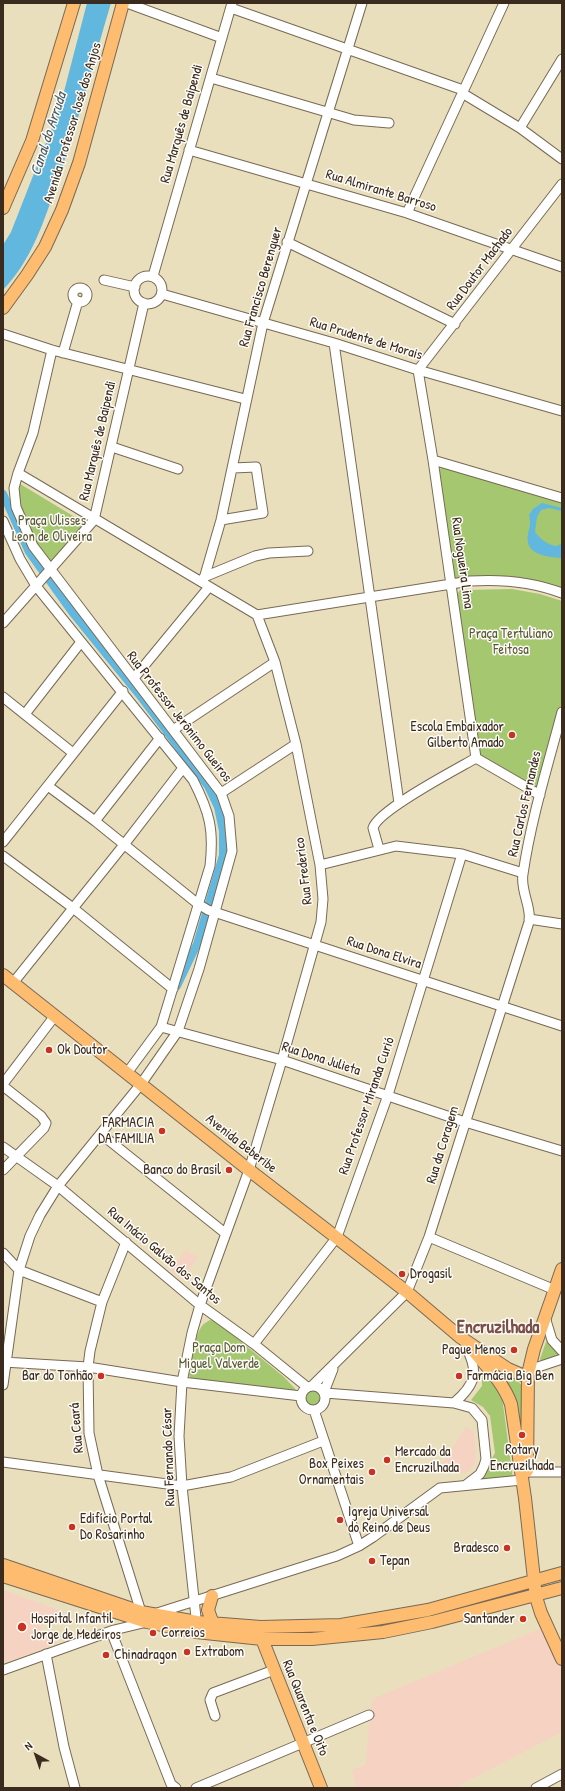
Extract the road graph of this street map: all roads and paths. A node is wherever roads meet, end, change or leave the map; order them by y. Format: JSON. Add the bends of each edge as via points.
{"nodes":[{"id":1,"x":74,"y":3,"type":"edge"},
{"id":2,"x":123,"y":3,"type":"edge"},
{"id":3,"x":127,"y":3,"type":"edge"},
{"id":4,"x":362,"y":3,"type":"edge"},
{"id":5,"x":231,"y":4,"type":"edge"},
{"id":6,"x":501,"y":4,"type":"edge"},
{"id":7,"x":222,"y":38,"type":"junction"},
{"id":8,"x":348,"y":48,"type":"junction"},
{"id":9,"x":562,"y":59,"type":"edge"},
{"id":10,"x":211,"y":78,"type":"junction"},
{"id":11,"x":463,"y":91,"type":"junction"},
{"id":12,"x":328,"y":111,"type":"junction"},
{"id":13,"x":389,"y":123,"type":"dead end"},
{"id":14,"x":520,"y":128,"type":"junction"},
{"id":15,"x":189,"y":150,"type":"junction"},
{"id":16,"x":562,"y":159,"type":"edge"},
{"id":17,"x":306,"y":183,"type":"junction"},
{"id":18,"x":562,"y":184,"type":"edge"},
{"id":19,"x":3,"y":208,"type":"edge"},
{"id":20,"x":407,"y":213,"type":"junction"},
{"id":21,"x":287,"y":242,"type":"junction"},
{"id":22,"x":513,"y":249,"type":"junction"},
{"id":23,"x":562,"y":267,"type":"edge"},
{"id":24,"x":153,"y":276,"type":"junction"},
{"id":25,"x":104,"y":280,"type":"dead end"},
{"id":26,"x":135,"y":287,"type":"junction"},
{"id":27,"x":162,"y":294,"type":"junction"},
{"id":28,"x":78,"y":301,"type":"dead end"},
{"id":29,"x":144,"y":303,"type":"junction"},
{"id":30,"x":3,"y":308,"type":"edge"},
{"id":31,"x":263,"y":323,"type":"junction"},
{"id":32,"x":455,"y":324,"type":"junction"},
{"id":33,"x":3,"y":334,"type":"edge"},
{"id":34,"x":334,"y":343,"type":"junction"},
{"id":35,"x":52,"y":350,"type":"junction"},
{"id":36,"x":63,"y":353,"type":"junction"},
{"id":37,"x":129,"y":370,"type":"junction"},
{"id":38,"x":418,"y":370,"type":"junction"},
{"id":39,"x":245,"y":399,"type":"junction"},
{"id":40,"x":562,"y":411,"type":"edge"},
{"id":41,"x":112,"y":447,"type":"junction"},
{"id":42,"x":433,"y":460,"type":"junction"},
{"id":43,"x":233,"y":468,"type":"junction"},
{"id":44,"x":178,"y":469,"type":"dead end"},
{"id":45,"x":18,"y":473,"type":"junction"},
{"id":46,"x":562,"y":498,"type":"edge"},
{"id":47,"x":3,"y":520,"type":"edge"},
{"id":48,"x":94,"y":520,"type":"junction"},
{"id":49,"x":221,"y":520,"type":"junction"},
{"id":50,"x":308,"y":551,"type":"dead end"},
{"id":51,"x":50,"y":572,"type":"junction"},
{"id":52,"x":205,"y":582,"type":"junction"},
{"id":53,"x":39,"y":583,"type":"junction"},
{"id":54,"x":450,"y":583,"type":"junction"},
{"id":55,"x":562,"y":593,"type":"edge"},
{"id":56,"x":369,"y":596,"type":"junction"},
{"id":57,"x":258,"y":615,"type":"junction"},
{"id":58,"x":3,"y":623,"type":"edge"},
{"id":59,"x":81,"y":642,"type":"junction"},
{"id":60,"x":275,"y":662,"type":"junction"},
{"id":61,"x":134,"y":678,"type":"junction"},
{"id":62,"x":123,"y":691,"type":"junction"},
{"id":63,"x":3,"y":697,"type":"edge"},
{"id":64,"x":562,"y":712,"type":"edge"},
{"id":65,"x":25,"y":714,"type":"junction"},
{"id":66,"x":173,"y":730,"type":"junction"},
{"id":67,"x":160,"y":738,"type":"junction"},
{"id":68,"x":296,"y":744,"type":"junction"},
{"id":69,"x":73,"y":753,"type":"junction"},
{"id":70,"x":476,"y":758,"type":"junction"},
{"id":71,"x":183,"y":768,"type":"junction"},
{"id":72,"x":48,"y":786,"type":"junction"},
{"id":73,"x":220,"y":793,"type":"junction"},
{"id":74,"x":540,"y":795,"type":"junction"},
{"id":75,"x":399,"y":803,"type":"junction"},
{"id":76,"x":95,"y":821,"type":"junction"},
{"id":77,"x":3,"y":842,"type":"edge"},
{"id":78,"x":123,"y":846,"type":"junction"},
{"id":79,"x":379,"y":849,"type":"junction"},
{"id":80,"x":462,"y":854,"type":"junction"},
{"id":81,"x":3,"y":856,"type":"edge"},
{"id":82,"x":320,"y":865,"type":"junction"},
{"id":83,"x":523,"y":873,"type":"junction"},
{"id":84,"x":73,"y":908,"type":"junction"},
{"id":85,"x":207,"y":909,"type":"junction"},
{"id":86,"x":529,"y":919,"type":"junction"},
{"id":87,"x":562,"y":924,"type":"edge"},
{"id":88,"x":314,"y":945,"type":"junction"},
{"id":89,"x":8,"y":979,"type":"edge"},
{"id":90,"x":423,"y":981,"type":"junction"},
{"id":91,"x":173,"y":989,"type":"junction"},
{"id":92,"x":501,"y":1006,"type":"junction"},
{"id":93,"x":54,"y":1016,"type":"junction"},
{"id":94,"x":562,"y":1026,"type":"edge"},
{"id":95,"x":163,"y":1027,"type":"junction"},
{"id":96,"x":176,"y":1031,"type":"junction"},
{"id":97,"x":282,"y":1060,"type":"junction"},
{"id":98,"x":127,"y":1073,"type":"junction"},
{"id":99,"x":141,"y":1084,"type":"junction"},
{"id":100,"x":3,"y":1085,"type":"edge"},
{"id":101,"x":388,"y":1095,"type":"junction"},
{"id":102,"x":465,"y":1122,"type":"junction"},
{"id":103,"x":101,"y":1134,"type":"junction"},
{"id":104,"x":3,"y":1147,"type":"edge"},
{"id":105,"x":562,"y":1151,"type":"edge"},
{"id":106,"x":16,"y":1157,"type":"junction"},
{"id":107,"x":3,"y":1170,"type":"edge"},
{"id":108,"x":249,"y":1170,"type":"junction"},
{"id":109,"x":58,"y":1186,"type":"junction"},
{"id":110,"x":225,"y":1233,"type":"junction"},
{"id":111,"x":337,"y":1237,"type":"junction"},
{"id":112,"x":429,"y":1237,"type":"junction"},
{"id":113,"x":126,"y":1242,"type":"junction"},
{"id":114,"x":3,"y":1253,"type":"edge"},
{"id":115,"x":562,"y":1269,"type":"edge"},
{"id":116,"x":19,"y":1270,"type":"junction"},
{"id":117,"x":555,"y":1290,"type":"junction"},
{"id":118,"x":407,"y":1292,"type":"junction"},
{"id":119,"x":102,"y":1302,"type":"junction"},
{"id":120,"x":200,"y":1305,"type":"junction"},
{"id":121,"x":213,"y":1315,"type":"junction"},
{"id":122,"x":545,"y":1317,"type":"junction"},
{"id":123,"x":195,"y":1321,"type":"junction"},
{"id":124,"x":460,"y":1336,"type":"junction"},
{"id":125,"x":254,"y":1344,"type":"junction"},
{"id":126,"x":5,"y":1350,"type":"edge"},
{"id":127,"x":562,"y":1350,"type":"edge"},
{"id":128,"x":562,"y":1359,"type":"edge"},
{"id":129,"x":5,"y":1362,"type":"edge"},
{"id":130,"x":88,"y":1366,"type":"junction"},
{"id":131,"x":334,"y":1366,"type":"junction"},
{"id":132,"x":528,"y":1374,"type":"junction"},
{"id":133,"x":182,"y":1382,"type":"junction"},
{"id":134,"x":3,"y":1385,"type":"edge"},
{"id":135,"x":310,"y":1386,"type":"junction"},
{"id":136,"x":325,"y":1392,"type":"junction"},
{"id":137,"x":301,"y":1396,"type":"junction"},
{"id":138,"x":454,"y":1403,"type":"junction"},
{"id":139,"x":314,"y":1410,"type":"junction"},
{"id":140,"x":323,"y":1441,"type":"junction"},
{"id":141,"x":3,"y":1462,"type":"edge"},
{"id":142,"x":562,"y":1472,"type":"edge"},
{"id":143,"x":98,"y":1475,"type":"junction"},
{"id":144,"x":525,"y":1476,"type":"junction"},
{"id":145,"x":467,"y":1484,"type":"junction"},
{"id":146,"x":182,"y":1486,"type":"junction"},
{"id":147,"x":359,"y":1546,"type":"junction"},
{"id":148,"x":3,"y":1565,"type":"edge"},
{"id":149,"x":562,"y":1573,"type":"edge"},
{"id":150,"x":3,"y":1576,"type":"edge"},
{"id":151,"x":534,"y":1581,"type":"junction"},
{"id":152,"x":562,"y":1588,"type":"edge"},
{"id":153,"x":212,"y":1596,"type":"junction"},
{"id":154,"x":536,"y":1597,"type":"junction"},
{"id":155,"x":194,"y":1602,"type":"junction"},
{"id":156,"x":117,"y":1614,"type":"junction"},
{"id":157,"x":147,"y":1616,"type":"junction"},
{"id":158,"x":213,"y":1624,"type":"junction"},
{"id":159,"x":197,"y":1627,"type":"junction"},
{"id":160,"x":113,"y":1631,"type":"junction"},
{"id":161,"x":262,"y":1640,"type":"junction"},
{"id":162,"x":46,"y":1654,"type":"junction"},
{"id":163,"x":562,"y":1659,"type":"edge"},
{"id":164,"x":3,"y":1670,"type":"edge"},
{"id":165,"x":274,"y":1670,"type":"junction"},
{"id":166,"x":369,"y":1715,"type":"dead end"},
{"id":167,"x":216,"y":1716,"type":"dead end"},
{"id":168,"x":302,"y":1743,"type":"junction"},
{"id":169,"x":562,"y":1774,"type":"edge"},
{"id":170,"x":173,"y":1787,"type":"edge"},
{"id":171,"x":75,"y":1788,"type":"edge"},
{"id":172,"x":196,"y":1788,"type":"edge"},
{"id":173,"x":321,"y":1788,"type":"edge"},
{"id":174,"x":536,"y":1788,"type":"edge"}],
"edges":[{"from":1,"to":19,"type":"main road","via":[[32,141]]},
{"from":2,"to":30,"type":"main road","name":"Avenida Professor José dos Anjos","via":[[79,163],[62,210],[45,247]]},
{"from":3,"to":7,"type":"street"},
{"from":4,"to":8,"type":"street","name":"Rua Francisco Berenguer"},
{"from":5,"to":7,"type":"street","name":"Rua Marquês de Baipendi"},
{"from":5,"to":8,"type":"street"},
{"from":6,"to":11,"type":"street"},
{"from":7,"to":10,"type":"street","name":"Rua Marquês de Baipendi"},
{"from":8,"to":11,"type":"street"},
{"from":8,"to":12,"type":"street","name":"Rua Francisco Berenguer"},
{"from":9,"to":14,"type":"street"},
{"from":10,"to":12,"type":"street"},
{"from":10,"to":15,"type":"street","name":"Rua Marquês de Baipendi"},
{"from":11,"to":14,"type":"street"},
{"from":11,"to":20,"type":"street"},
{"from":12,"to":13,"type":"street","via":[[354,120]]},
{"from":12,"to":17,"type":"street","name":"Rua Francisco Berenguer"},
{"from":14,"to":16,"type":"street"},
{"from":15,"to":17,"type":"street","name":"Rua Almirante Barroso"},
{"from":15,"to":24,"type":"street","name":"Rua Marquês de Baipendi"},
{"from":17,"to":20,"type":"street","name":"Rua Almirante Barroso"},
{"from":17,"to":21,"type":"street","name":"Rua Francisco Berenguer"},
{"from":18,"to":22,"type":"street","name":"Rua Doutor Machado"},
{"from":20,"to":22,"type":"street","name":"Rua Almirante Barroso"},
{"from":21,"to":31,"type":"street","name":"Rua Francisco Berenguer"},
{"from":21,"to":32,"type":"street"},
{"from":22,"to":23,"type":"street","name":"Rua Almirante Barroso"},
{"from":22,"to":32,"type":"street","name":"Rua Doutor Machado"},
{"from":24,"to":26,"type":"street","via":[[141,278]]},
{"from":24,"to":27,"type":"street","via":[[160,282]]},
{"from":25,"to":26,"type":"street"},
{"from":26,"to":29,"type":"street","via":[[136,297]]},
{"from":27,"to":29,"type":"street","via":[[153,303]]},
{"from":27,"to":31,"type":"street","name":"Rua Prudente de Morais"},
{"from":28,"to":36,"type":"street"},
{"from":29,"to":37,"type":"street","name":"Rua Marquês de Baipendi"},
{"from":31,"to":34,"type":"street","name":"Rua Prudente de Morais"},
{"from":31,"to":39,"type":"street","name":"Rua Francisco Berenguer"},
{"from":32,"to":38,"type":"street","name":"Rua Doutor Machado"},
{"from":33,"to":35,"type":"street"},
{"from":34,"to":38,"type":"street","name":"Rua Prudente de Morais"},
{"from":34,"to":56,"type":"street"},
{"from":35,"to":36,"type":"street"},
{"from":35,"to":45,"type":"street","name":"Rua Professor Jerônimo Gueiros","via":[[33,434]]},
{"from":36,"to":37,"type":"street"},
{"from":37,"to":39,"type":"street"},
{"from":37,"to":41,"type":"street","name":"Rua Marquês de Baipendi"},
{"from":38,"to":40,"type":"street","name":"Rua Prudente de Morais"},
{"from":38,"to":42,"type":"street","name":"Rua Nogueira Lima"},
{"from":39,"to":43,"type":"street","name":"Rua Francisco Berenguer"},
{"from":41,"to":44,"type":"street"},
{"from":41,"to":48,"type":"street","name":"Rua Marquês de Baipendi"},
{"from":42,"to":46,"type":"street"},
{"from":42,"to":54,"type":"street","name":"Rua Nogueira Lima"},
{"from":43,"to":49,"type":"street","name":"Rua Francisco Berenguer"},
{"from":43,"to":49,"type":"street","via":[[256,467],[263,513]]},
{"from":45,"to":48,"type":"street"},
{"from":45,"to":51,"type":"street","name":"Rua Professor Jerônimo Gueiros","via":[[14,495],[16,507],[33,546]]},
{"from":47,"to":53,"type":"street","name":"Rua Professor Jerônimo Gueiros","via":[[20,559]]},
{"from":48,"to":51,"type":"street","name":"Rua Marquês de Baipendi"},
{"from":48,"to":52,"type":"street"},
{"from":49,"to":52,"type":"street","name":"Rua Francisco Berenguer"},
{"from":50,"to":52,"type":"street","via":[[255,556]]},
{"from":51,"to":53,"type":"street","name":"Rua Marquês de Baipendi"},
{"from":51,"to":61,"type":"street","name":"Rua Professor Jerônimo Gueiros","via":[[114,656]]},
{"from":52,"to":57,"type":"street"},
{"from":52,"to":61,"type":"street"},
{"from":53,"to":58,"type":"street","name":"Rua Marquês de Baipendi"},
{"from":53,"to":59,"type":"street","name":"Rua Professor Jerônimo Gueiros"},
{"from":54,"to":55,"type":"street","via":[[497,580]]},
{"from":54,"to":56,"type":"street"},
{"from":54,"to":70,"type":"street","name":"Rua Nogueira Lima"},
{"from":56,"to":57,"type":"street"},
{"from":56,"to":75,"type":"street"},
{"from":57,"to":60,"type":"street","name":"Rua Frederico"},
{"from":59,"to":62,"type":"street","name":"Rua Professor Jerônimo Gueiros"},
{"from":59,"to":65,"type":"street"},
{"from":60,"to":66,"type":"street"},
{"from":60,"to":68,"type":"street","name":"Rua Frederico"},
{"from":61,"to":66,"type":"street","name":"Rua Professor Jerônimo Gueiros"},
{"from":62,"to":67,"type":"street","name":"Rua Professor Jerônimo Gueiros"},
{"from":62,"to":69,"type":"street"},
{"from":63,"to":65,"type":"street"},
{"from":64,"to":74,"type":"street","name":"Rua Carlos Fernandes"},
{"from":65,"to":69,"type":"street"},
{"from":66,"to":73,"type":"street","name":"Rua Professor Jerônimo Gueiros"},
{"from":67,"to":71,"type":"street","name":"Rua Professor Jerônimo Gueiros"},
{"from":67,"to":76,"type":"street"},
{"from":68,"to":73,"type":"street"},
{"from":68,"to":82,"type":"street","name":"Rua Frederico"},
{"from":69,"to":72,"type":"street"},
{"from":70,"to":74,"type":"street"},
{"from":70,"to":75,"type":"street"},
{"from":71,"to":78,"type":"street"},
{"from":71,"to":85,"type":"street","name":"Rua Professor Jerônimo Gueiros","via":[[193,780],[209,817],[213,841]]},
{"from":72,"to":76,"type":"street","name":"Rua Dona Elvira"},
{"from":72,"to":77,"type":"street"},
{"from":73,"to":85,"type":"street","name":"Rua Professor Jerônimo Gueiros","via":[[229,816],[232,851]]},
{"from":74,"to":83,"type":"street","name":"Rua Carlos Fernandes"},
{"from":75,"to":79,"type":"street","via":[[374,825]]},
{"from":76,"to":78,"type":"street","name":"Rua Dona Elvira"},
{"from":78,"to":84,"type":"street"},
{"from":78,"to":85,"type":"street","name":"Rua Dona Elvira"},
{"from":79,"to":80,"type":"street","via":[[396,846]]},
{"from":79,"to":82,"type":"street"},
{"from":80,"to":83,"type":"street"},
{"from":80,"to":90,"type":"street","name":"Rua Professor Miranda Curió"},
{"from":81,"to":84,"type":"street"},
{"from":82,"to":88,"type":"street","name":"Rua Frederico","via":[[322,909]]},
{"from":83,"to":86,"type":"street","name":"Rua Carlos Fernandes","via":[[522,889]]},
{"from":84,"to":89,"type":"street"},
{"from":84,"to":91,"type":"street"},
{"from":85,"to":88,"type":"street","name":"Rua Dona Elvira"},
{"from":85,"to":91,"type":"street","name":"Rua Professor Jerônimo Gueiros"},
{"from":85,"to":96,"type":"street","name":"Rua Professor Jerônimo Gueiros","via":[[199,969]]},
{"from":86,"to":87,"type":"street"},
{"from":86,"to":92,"type":"street","name":"Rua da Coragem"},
{"from":88,"to":90,"type":"street","name":"Rua Dona Elvira"},
{"from":88,"to":97,"type":"street","name":"Rua Frederico"},
{"from":89,"to":93,"type":"main road","name":"Avenida Beberibe"},
{"from":90,"to":92,"type":"street","name":"Rua Dona Elvira"},
{"from":90,"to":101,"type":"street","name":"Rua Professor Miranda Curió"},
{"from":91,"to":95,"type":"street","name":"Rua Professor Jerônimo Gueiros"},
{"from":92,"to":94,"type":"street","name":"Rua Dona Elvira"},
{"from":92,"to":102,"type":"street","name":"Rua da Coragem"},
{"from":93,"to":98,"type":"main road","name":"Avenida Beberibe"},
{"from":93,"to":100,"type":"street"},
{"from":95,"to":96,"type":"street","name":"Rua Dona Julieta"},
{"from":95,"to":98,"type":"street","name":"Rua Professor Jerônimo Gueiros"},
{"from":96,"to":97,"type":"street","name":"Rua Dona Julieta"},
{"from":96,"to":99,"type":"street","name":"Rua Professor Jerônimo Gueiros"},
{"from":97,"to":101,"type":"street","name":"Rua Dona Julieta"},
{"from":97,"to":108,"type":"street","name":"Rua Frederico"},
{"from":98,"to":99,"type":"main road","name":"Avenida Beberibe"},
{"from":99,"to":103,"type":"street","name":"Rua Professor Jerônimo Gueiros"},
{"from":99,"to":108,"type":"main road","name":"Avenida Beberibe"},
{"from":100,"to":106,"type":"street","via":[[41,1116],[46,1125]]},
{"from":101,"to":102,"type":"street","name":"Rua Dona Julieta"},
{"from":101,"to":111,"type":"street","name":"Rua Professor Miranda Curió"},
{"from":102,"to":105,"type":"street","name":"Rua Dona Julieta"},
{"from":102,"to":112,"type":"street","name":"Rua da Coragem"},
{"from":103,"to":109,"type":"street","name":"Rua Professor Jerônimo Gueiros"},
{"from":103,"to":110,"type":"street"},
{"from":104,"to":106,"type":"street","name":"Rua Inácio Galvão dos Santos"},
{"from":106,"to":107,"type":"street"},
{"from":106,"to":109,"type":"street","name":"Rua Inácio Galvão dos Santos"},
{"from":108,"to":110,"type":"street","name":"Rua Fernando César"},
{"from":108,"to":111,"type":"main road","name":"Avenida Beberibe"},
{"from":109,"to":113,"type":"street","name":"Rua Inácio Galvão dos Santos"},
{"from":109,"to":116,"type":"street","name":"Rua Professor Jerônimo Gueiros","via":[[30,1236]]},
{"from":110,"to":120,"type":"street","name":"Rua Fernando César"},
{"from":111,"to":118,"type":"main road","name":"Avenida Beberibe"},
{"from":111,"to":125,"type":"street","name":"Rua Professor Miranda Curió"},
{"from":112,"to":117,"type":"street"},
{"from":112,"to":118,"type":"street","name":"Rua da Coragem"},
{"from":113,"to":119,"type":"street","name":"Rua Ceará"},
{"from":113,"to":120,"type":"street","name":"Rua Inácio Galvão dos Santos"},
{"from":114,"to":116,"type":"street"},
{"from":115,"to":117,"type":"main road"},
{"from":116,"to":119,"type":"street"},
{"from":116,"to":126,"type":"street","name":"Rua Professor Jerônimo Gueiros"},
{"from":117,"to":122,"type":"main road"},
{"from":118,"to":124,"type":"main road","name":"Avenida Beberibe"},
{"from":118,"to":131,"type":"street"},
{"from":119,"to":130,"type":"street","name":"Rua Ceará"},
{"from":120,"to":121,"type":"street","name":"Rua Inácio Galvão dos Santos"},
{"from":120,"to":123,"type":"street","name":"Rua Fernando César"},
{"from":121,"to":123,"type":"street"},
{"from":121,"to":125,"type":"street","name":"Rua Inácio Galvão dos Santos"},
{"from":122,"to":127,"type":"street","via":[[552,1340]]},
{"from":122,"to":132,"type":"main road"},
{"from":123,"to":133,"type":"street","name":"Rua Fernando César"},
{"from":124,"to":132,"type":"main road","name":"Avenida Beberibe","via":[[508,1369],[522,1375]]},
{"from":124,"to":138,"type":"street","via":[[473,1361],[474,1374],[467,1390]]},
{"from":124,"to":144,"type":"main road","name":"Avenida Beberibe","via":[[498,1379],[507,1394]]},
{"from":125,"to":135,"type":"street","name":"Rua Inácio Galvão dos Santos"},
{"from":126,"to":129,"type":"street","name":"Rua Professor Jerônimo Gueiros"},
{"from":128,"to":132,"type":"street","via":[[538,1367]]},
{"from":129,"to":130,"type":"street"},
{"from":129,"to":134,"type":"street","name":"Rua Professor Jerônimo Gueiros"},
{"from":130,"to":133,"type":"street"},
{"from":130,"to":143,"type":"street","name":"Rua Ceará","via":[[89,1433]]},
{"from":131,"to":135,"type":"street"},
{"from":131,"to":136,"type":"street"},
{"from":132,"to":144,"type":"main road"},
{"from":133,"to":137,"type":"street"},
{"from":133,"to":146,"type":"street","name":"Rua Fernando César","via":[[179,1428]]},
{"from":135,"to":136,"type":"street"},
{"from":135,"to":137,"type":"street"},
{"from":136,"to":138,"type":"street"},
{"from":136,"to":139,"type":"street","via":[[323,1404]]},
{"from":137,"to":139,"type":"street","via":[[306,1407]]},
{"from":138,"to":145,"type":"street","via":[[472,1408],[482,1420],[486,1459],[480,1474]]},
{"from":139,"to":140,"type":"street"},
{"from":140,"to":146,"type":"street","via":[[231,1477]]},
{"from":140,"to":147,"type":"street"},
{"from":141,"to":143,"type":"street"},
{"from":142,"to":144,"type":"street"},
{"from":143,"to":146,"type":"street"},
{"from":143,"to":157,"type":"street","name":"Rua Ceará"},
{"from":144,"to":145,"type":"street"},
{"from":144,"to":151,"type":"main road"},
{"from":145,"to":147,"type":"street","via":[[444,1486],[429,1494]]},
{"from":146,"to":155,"type":"street","name":"Rua Fernando César"},
{"from":147,"to":153,"type":"street","via":[[337,1556]]},
{"from":148,"to":157,"type":"main road"},
{"from":149,"to":151,"type":"main road"},
{"from":150,"to":156,"type":"main road"},
{"from":151,"to":154,"type":"main road"},
{"from":151,"to":158,"type":"main road","via":[[428,1610],[341,1625],[261,1627]]},
{"from":152,"to":154,"type":"main road"},
{"from":153,"to":155,"type":"street"},
{"from":153,"to":158,"type":"main road","via":[[208,1610]]},
{"from":154,"to":161,"type":"main road","via":[[383,1632],[312,1639]]},
{"from":154,"to":163,"type":"main road"},
{"from":155,"to":157,"type":"street"},
{"from":155,"to":159,"type":"street","name":"Rua Fernando César"},
{"from":156,"to":157,"type":"main road"},
{"from":156,"to":160,"type":"street"},
{"from":157,"to":159,"type":"main road"},
{"from":157,"to":160,"type":"street"},
{"from":158,"to":159,"type":"main road"},
{"from":159,"to":161,"type":"main road"},
{"from":160,"to":162,"type":"street"},
{"from":160,"to":170,"type":"street"},
{"from":161,"to":165,"type":"main road","name":"Rua Quarenta e Oito"},
{"from":162,"to":164,"type":"street"},
{"from":162,"to":171,"type":"street","via":[[64,1747]]},
{"from":165,"to":167,"type":"street","via":[[213,1693],[210,1700]]},
{"from":165,"to":168,"type":"main road","name":"Rua Quarenta e Oito"},
{"from":166,"to":168,"type":"street"},
{"from":168,"to":172,"type":"street"},
{"from":168,"to":173,"type":"main road","name":"Rua Quarenta e Oito"},
{"from":169,"to":174,"type":"street"}]}
